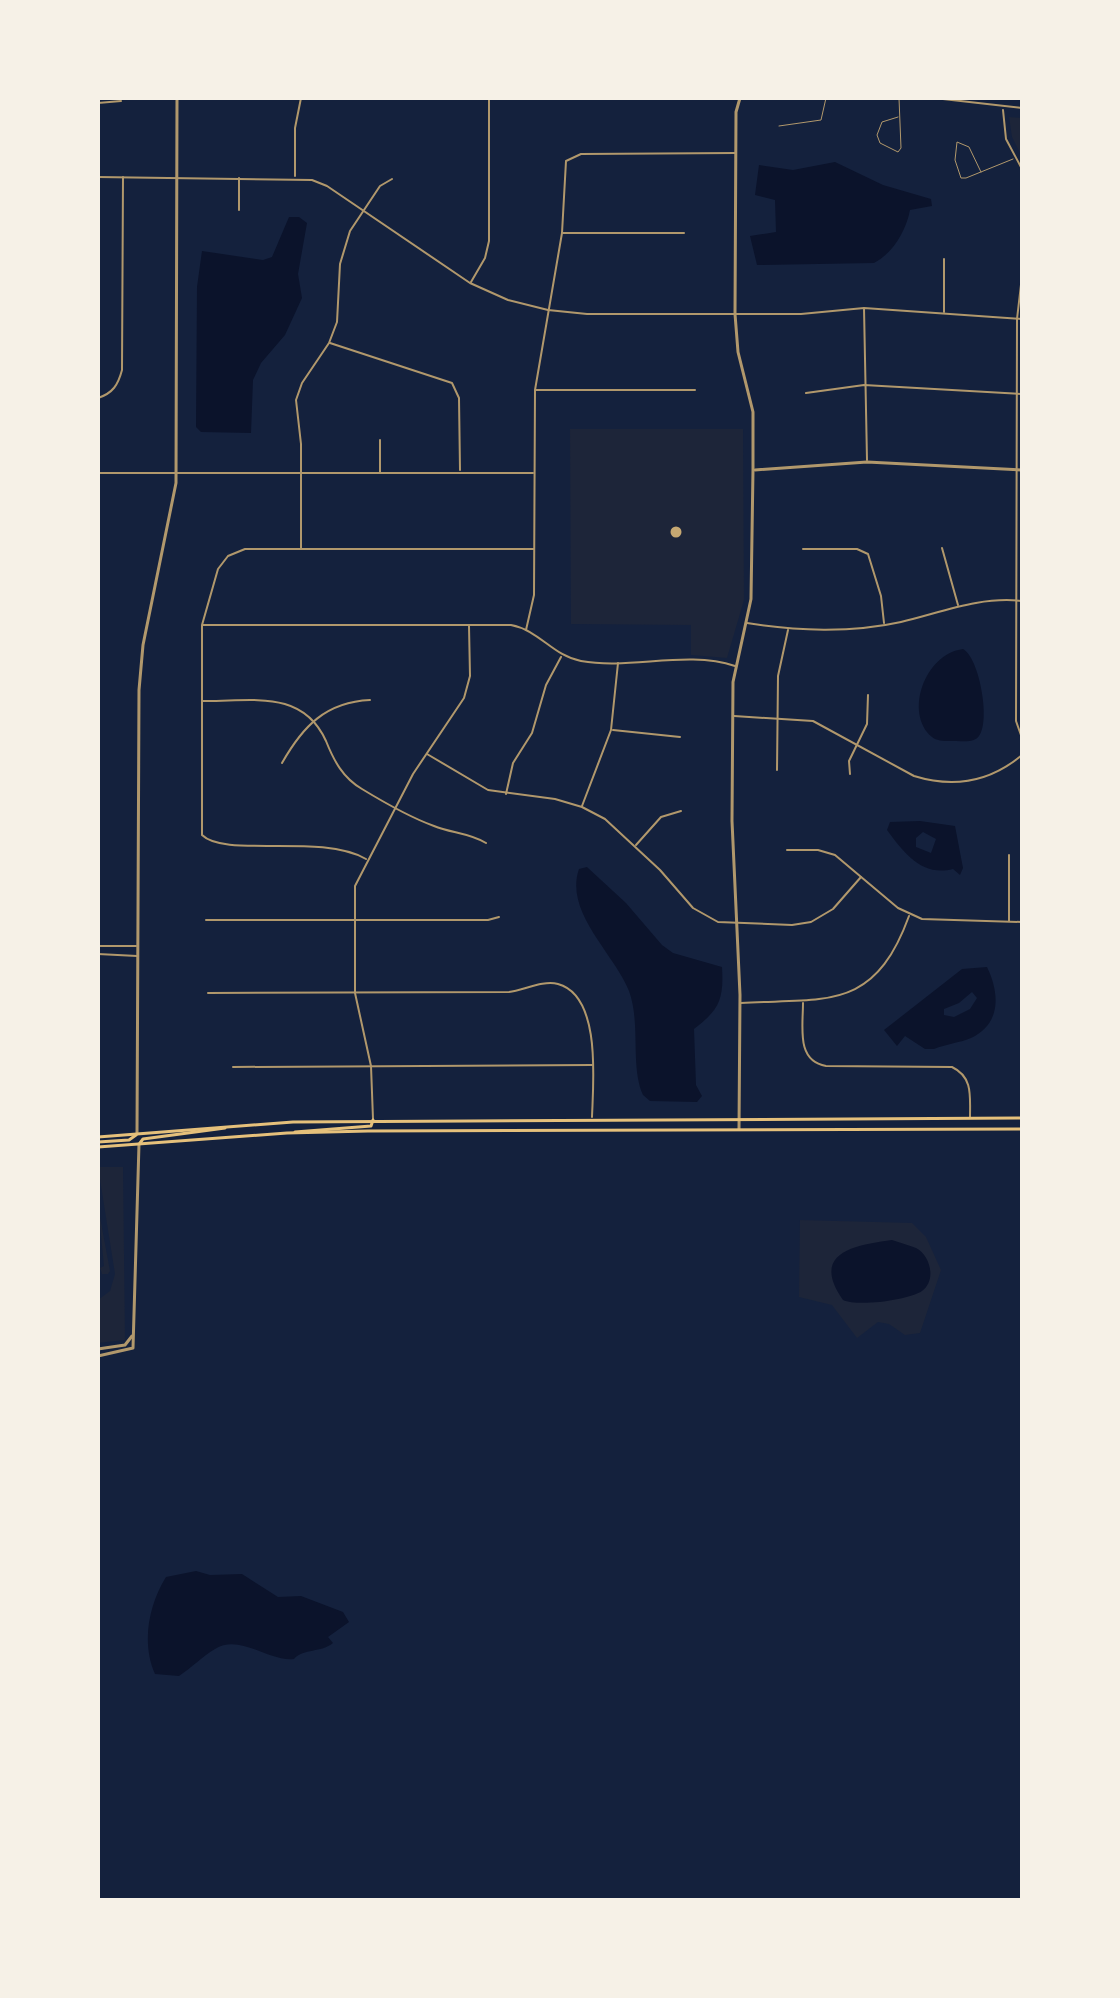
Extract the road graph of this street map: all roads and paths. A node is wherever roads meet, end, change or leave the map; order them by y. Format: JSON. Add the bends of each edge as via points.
{"nodes":[{"id":1,"x":177,"y":98,"type":"edge"},
{"id":2,"x":301,"y":98,"type":"edge"},
{"id":3,"x":357,"y":98,"type":"edge"},
{"id":4,"x":489,"y":98,"type":"edge"},
{"id":5,"x":740,"y":98,"type":"edge"},
{"id":6,"x":826,"y":98,"type":"edge"},
{"id":7,"x":899,"y":98,"type":"edge"},
{"id":8,"x":934,"y":98,"type":"edge"},
{"id":9,"x":121,"y":101,"type":"dead end"},
{"id":10,"x":98,"y":103,"type":"edge"},
{"id":11,"x":1003,"y":108,"type":"junction"},
{"id":12,"x":1022,"y":108,"type":"edge"},
{"id":13,"x":898,"y":117,"type":"junction"},
{"id":14,"x":779,"y":126,"type":"dead end"},
{"id":15,"x":736,"y":153,"type":"junction"},
{"id":16,"x":1016,"y":158,"type":"junction"},
{"id":17,"x":1022,"y":169,"type":"edge"},
{"id":18,"x":981,"y":172,"type":"junction"},
{"id":19,"x":239,"y":176,"type":"junction"},
{"id":20,"x":98,"y":177,"type":"edge"},
{"id":21,"x":123,"y":177,"type":"junction"},
{"id":22,"x":177,"y":177,"type":"junction"},
{"id":23,"x":295,"y":177,"type":"junction"},
{"id":24,"x":392,"y":179,"type":"dead end"},
{"id":25,"x":239,"y":210,"type":"dead end"},
{"id":26,"x":364,"y":210,"type":"junction"},
{"id":27,"x":562,"y":233,"type":"junction"},
{"id":28,"x":684,"y":233,"type":"dead end"},
{"id":29,"x":944,"y":259,"type":"dead end"},
{"id":30,"x":1022,"y":276,"type":"edge"},
{"id":31,"x":470,"y":283,"type":"junction"},
{"id":32,"x":864,"y":308,"type":"junction"},
{"id":33,"x":548,"y":310,"type":"junction"},
{"id":34,"x":944,"y":313,"type":"junction"},
{"id":35,"x":735,"y":314,"type":"junction"},
{"id":36,"x":1017,"y":319,"type":"junction"},
{"id":37,"x":1022,"y":319,"type":"edge"},
{"id":38,"x":329,"y":343,"type":"junction"},
{"id":39,"x":864,"y":385,"type":"junction"},
{"id":40,"x":535,"y":390,"type":"junction"},
{"id":41,"x":695,"y":390,"type":"dead end"},
{"id":42,"x":806,"y":393,"type":"dead end"},
{"id":43,"x":1016,"y":394,"type":"junction"},
{"id":44,"x":1022,"y":394,"type":"edge"},
{"id":45,"x":98,"y":398,"type":"edge"},
{"id":46,"x":380,"y":440,"type":"dead end"},
{"id":47,"x":867,"y":462,"type":"junction"},
{"id":48,"x":753,"y":470,"type":"junction"},
{"id":49,"x":1016,"y":470,"type":"junction"},
{"id":50,"x":1022,"y":470,"type":"edge"},
{"id":51,"x":98,"y":473,"type":"edge"},
{"id":52,"x":301,"y":473,"type":"junction"},
{"id":53,"x":380,"y":473,"type":"junction"},
{"id":54,"x":461,"y":473,"type":"junction"},
{"id":55,"x":534,"y":473,"type":"junction"},
{"id":56,"x":176,"y":474,"type":"junction"},
{"id":57,"x":942,"y":548,"type":"dead end"},
{"id":58,"x":301,"y":549,"type":"junction"},
{"id":59,"x":534,"y":549,"type":"junction"},
{"id":60,"x":803,"y":549,"type":"dead end"},
{"id":61,"x":1016,"y":601,"type":"junction"},
{"id":62,"x":1022,"y":601,"type":"edge"},
{"id":63,"x":958,"y":606,"type":"junction"},
{"id":64,"x":747,"y":623,"type":"junction"},
{"id":65,"x":884,"y":624,"type":"junction"},
{"id":66,"x":202,"y":625,"type":"junction"},
{"id":67,"x":469,"y":625,"type":"junction"},
{"id":68,"x":526,"y":630,"type":"junction"},
{"id":69,"x":788,"y":630,"type":"junction"},
{"id":70,"x":562,"y":656,"type":"junction"},
{"id":71,"x":618,"y":661,"type":"junction"},
{"id":72,"x":735,"y":666,"type":"junction"},
{"id":73,"x":868,"y":695,"type":"dead end"},
{"id":74,"x":370,"y":700,"type":"dead end"},
{"id":75,"x":200,"y":701,"type":"junction"},
{"id":76,"x":732,"y":716,"type":"junction"},
{"id":77,"x":777,"y":716,"type":"junction"},
{"id":78,"x":314,"y":719,"type":"junction"},
{"id":79,"x":611,"y":730,"type":"junction"},
{"id":80,"x":680,"y":737,"type":"dead end"},
{"id":81,"x":1022,"y":738,"type":"edge"},
{"id":82,"x":858,"y":746,"type":"junction"},
{"id":83,"x":427,"y":754,"type":"junction"},
{"id":84,"x":1022,"y":755,"type":"edge"},
{"id":85,"x":282,"y":763,"type":"dead end"},
{"id":86,"x":777,"y":770,"type":"dead end"},
{"id":87,"x":850,"y":774,"type":"dead end"},
{"id":88,"x":506,"y":794,"type":"junction"},
{"id":89,"x":394,"y":807,"type":"junction"},
{"id":90,"x":582,"y":807,"type":"junction"},
{"id":91,"x":681,"y":811,"type":"dead end"},
{"id":92,"x":486,"y":843,"type":"dead end"},
{"id":93,"x":635,"y":846,"type":"junction"},
{"id":94,"x":787,"y":850,"type":"dead end"},
{"id":95,"x":1009,"y":855,"type":"dead end"},
{"id":96,"x":366,"y":859,"type":"junction"},
{"id":97,"x":861,"y":877,"type":"junction"},
{"id":98,"x":909,"y":914,"type":"junction"},
{"id":99,"x":499,"y":917,"type":"dead end"},
{"id":100,"x":353,"y":919,"type":"junction"},
{"id":101,"x":206,"y":920,"type":"dead end"},
{"id":102,"x":1009,"y":922,"type":"junction"},
{"id":103,"x":1022,"y":922,"type":"edge"},
{"id":104,"x":736,"y":923,"type":"junction"},
{"id":105,"x":98,"y":946,"type":"edge"},
{"id":106,"x":137,"y":946,"type":"junction"},
{"id":107,"x":98,"y":954,"type":"edge"},
{"id":108,"x":137,"y":956,"type":"junction"},
{"id":109,"x":208,"y":993,"type":"dead end"},
{"id":110,"x":355,"y":993,"type":"junction"},
{"id":111,"x":740,"y":1003,"type":"junction"},
{"id":112,"x":803,"y":1003,"type":"junction"},
{"id":113,"x":593,"y":1065,"type":"junction"},
{"id":114,"x":371,"y":1066,"type":"junction"},
{"id":115,"x":233,"y":1067,"type":"dead end"},
{"id":116,"x":592,"y":1117,"type":"junction"},
{"id":117,"x":970,"y":1117,"type":"junction"},
{"id":118,"x":740,"y":1118,"type":"junction"},
{"id":119,"x":1022,"y":1118,"type":"edge"},
{"id":120,"x":373,"y":1120,"type":"junction"},
{"id":121,"x":229,"y":1126,"type":"junction"},
{"id":122,"x":739,"y":1129,"type":"junction"},
{"id":123,"x":1022,"y":1129,"type":"edge"},
{"id":124,"x":291,"y":1133,"type":"junction"},
{"id":125,"x":137,"y":1134,"type":"junction"},
{"id":126,"x":98,"y":1142,"type":"edge"},
{"id":127,"x":139,"y":1144,"type":"junction"},
{"id":128,"x":133,"y":1332,"type":"junction"},
{"id":129,"x":98,"y":1349,"type":"edge"},
{"id":130,"x":98,"y":1356,"type":"edge"}],
"edges":[{"from":1,"to":22,"type":"street"},
{"from":2,"to":3,"type":"street"},
{"from":2,"to":23,"type":"street"},
{"from":4,"to":31,"type":"street","via":[[489,241]]},
{"from":5,"to":15,"type":"street"},
{"from":6,"to":14,"type":"lane","via":[[821,120]]},
{"from":7,"to":13,"type":"lane"},
{"from":8,"to":11,"type":"street"},
{"from":9,"to":10,"type":"street"},
{"from":11,"to":12,"type":"street"},
{"from":11,"to":16,"type":"street","via":[[1005,133]]},
{"from":13,"to":13,"type":"lane","via":[[901,148],[898,152],[880,143],[877,135],[882,122]]},
{"from":15,"to":27,"type":"street","via":[[581,154],[566,161],[563,170]]},
{"from":15,"to":35,"type":"street"},
{"from":16,"to":17,"type":"street"},
{"from":16,"to":18,"type":"lane"},
{"from":18,"to":18,"type":"lane","via":[[961,178],[957,142],[969,147]]},
{"from":19,"to":22,"type":"street"},
{"from":19,"to":23,"type":"street"},
{"from":19,"to":25,"type":"street"},
{"from":20,"to":21,"type":"street"},
{"from":21,"to":22,"type":"street"},
{"from":21,"to":45,"type":"street","via":[[122,370],[110,394]]},
{"from":22,"to":56,"type":"street"},
{"from":23,"to":26,"type":"street","via":[[327,186]]},
{"from":24,"to":26,"type":"street","via":[[380,186]]},
{"from":26,"to":31,"type":"street"},
{"from":26,"to":38,"type":"street","via":[[342,249],[340,301]]},
{"from":27,"to":28,"type":"street"},
{"from":27,"to":33,"type":"street"},
{"from":29,"to":34,"type":"street"},
{"from":30,"to":36,"type":"street"},
{"from":31,"to":33,"type":"street"},
{"from":32,"to":34,"type":"street"},
{"from":32,"to":35,"type":"street"},
{"from":32,"to":39,"type":"street"},
{"from":33,"to":35,"type":"street"},
{"from":33,"to":40,"type":"street"},
{"from":34,"to":36,"type":"street"},
{"from":35,"to":48,"type":"street","via":[[753,412]]},
{"from":36,"to":37,"type":"street"},
{"from":36,"to":43,"type":"street"},
{"from":38,"to":52,"type":"street","via":[[296,400]]},
{"from":38,"to":54,"type":"street","via":[[452,383],[459,398]]},
{"from":39,"to":42,"type":"street"},
{"from":39,"to":43,"type":"street"},
{"from":39,"to":47,"type":"street"},
{"from":40,"to":41,"type":"street"},
{"from":40,"to":55,"type":"street"},
{"from":43,"to":44,"type":"street"},
{"from":43,"to":49,"type":"street"},
{"from":46,"to":53,"type":"street"},
{"from":47,"to":48,"type":"street"},
{"from":47,"to":49,"type":"street"},
{"from":48,"to":64,"type":"street"},
{"from":49,"to":50,"type":"street"},
{"from":49,"to":61,"type":"street"},
{"from":51,"to":56,"type":"street"},
{"from":52,"to":53,"type":"street"},
{"from":52,"to":56,"type":"street"},
{"from":52,"to":58,"type":"street"},
{"from":53,"to":54,"type":"street"},
{"from":54,"to":55,"type":"street"},
{"from":55,"to":59,"type":"street"},
{"from":56,"to":106,"type":"street","via":[[139,690]]},
{"from":57,"to":63,"type":"street"},
{"from":58,"to":59,"type":"street"},
{"from":58,"to":66,"type":"street","via":[[245,549],[228,556],[218,569]]},
{"from":59,"to":68,"type":"street","via":[[534,602]]},
{"from":60,"to":65,"type":"street","via":[[857,549],[868,554]]},
{"from":61,"to":62,"type":"street"},
{"from":61,"to":63,"type":"street"},
{"from":61,"to":81,"type":"street","via":[[1016,721]]},
{"from":63,"to":65,"type":"street"},
{"from":64,"to":69,"type":"street"},
{"from":64,"to":72,"type":"street"},
{"from":65,"to":69,"type":"street"},
{"from":66,"to":67,"type":"street"},
{"from":66,"to":75,"type":"street"},
{"from":67,"to":68,"type":"street"},
{"from":67,"to":83,"type":"street","via":[[470,676],[464,698]]},
{"from":68,"to":70,"type":"street"},
{"from":69,"to":77,"type":"street","via":[[778,676]]},
{"from":70,"to":71,"type":"street"},
{"from":70,"to":88,"type":"street","via":[[546,685],[532,733],[513,763]]},
{"from":71,"to":72,"type":"street"},
{"from":71,"to":79,"type":"street"},
{"from":72,"to":76,"type":"street"},
{"from":73,"to":82,"type":"street","via":[[867,724]]},
{"from":74,"to":78,"type":"street","via":[[341,704]]},
{"from":75,"to":78,"type":"street","via":[[282,702]]},
{"from":75,"to":96,"type":"street","via":[[200,828],[208,841],[330,846]]},
{"from":76,"to":77,"type":"street"},
{"from":76,"to":104,"type":"street"},
{"from":77,"to":82,"type":"street","via":[[813,721]]},
{"from":77,"to":86,"type":"street"},
{"from":78,"to":85,"type":"street"},
{"from":78,"to":89,"type":"street","via":[[344,775]]},
{"from":79,"to":80,"type":"street"},
{"from":79,"to":90,"type":"street"},
{"from":82,"to":84,"type":"street","via":[[914,776],[950,783],[993,774]]},
{"from":82,"to":87,"type":"street","via":[[849,761]]},
{"from":83,"to":88,"type":"street","via":[[479,787]]},
{"from":83,"to":89,"type":"street"},
{"from":88,"to":90,"type":"street"},
{"from":89,"to":92,"type":"street","via":[[434,827],[474,835]]},
{"from":89,"to":96,"type":"street"},
{"from":90,"to":93,"type":"street"},
{"from":91,"to":93,"type":"street","via":[[661,817]]},
{"from":93,"to":104,"type":"street","via":[[698,912],[718,922]]},
{"from":94,"to":97,"type":"street","via":[[828,852]]},
{"from":95,"to":102,"type":"street"},
{"from":96,"to":100,"type":"street","via":[[355,886]]},
{"from":97,"to":98,"type":"street"},
{"from":97,"to":104,"type":"street","via":[[833,909],[811,922]]},
{"from":98,"to":102,"type":"street","via":[[935,921]]},
{"from":98,"to":112,"type":"street","via":[[896,948],[873,976],[841,996]]},
{"from":99,"to":100,"type":"street"},
{"from":100,"to":101,"type":"street"},
{"from":100,"to":110,"type":"street"},
{"from":102,"to":103,"type":"street"},
{"from":104,"to":111,"type":"street"},
{"from":105,"to":106,"type":"street"},
{"from":106,"to":108,"type":"street"},
{"from":107,"to":108,"type":"street"},
{"from":108,"to":125,"type":"street"},
{"from":109,"to":110,"type":"street"},
{"from":110,"to":113,"type":"street","via":[[509,992],[553,983],[577,999],[589,1027]]},
{"from":110,"to":114,"type":"street"},
{"from":111,"to":112,"type":"street"},
{"from":111,"to":118,"type":"street"},
{"from":112,"to":117,"type":"street","via":[[804,1047],[814,1062],[952,1067],[969,1083]]},
{"from":113,"to":114,"type":"street"},
{"from":113,"to":116,"type":"street"},
{"from":114,"to":115,"type":"street"},
{"from":114,"to":120,"type":"street"},
{"from":116,"to":118,"type":"main road"},
{"from":116,"to":120,"type":"main road"},
{"from":117,"to":118,"type":"main road"},
{"from":117,"to":119,"type":"main road"},
{"from":118,"to":122,"type":"street"},
{"from":120,"to":121,"type":"main road"},
{"from":120,"to":124,"type":"main road","via":[[371,1126]]},
{"from":121,"to":125,"type":"main road"},
{"from":121,"to":127,"type":"main road","via":[[143,1139]]},
{"from":122,"to":123,"type":"main road"},
{"from":122,"to":124,"type":"main road"},
{"from":124,"to":127,"type":"main road"},
{"from":125,"to":126,"type":"main road"},
{"from":126,"to":127,"type":"main road"},
{"from":127,"to":128,"type":"street"},
{"from":128,"to":129,"type":"street","via":[[125,1345]]},
{"from":128,"to":130,"type":"street","via":[[131,1351]]}]}
